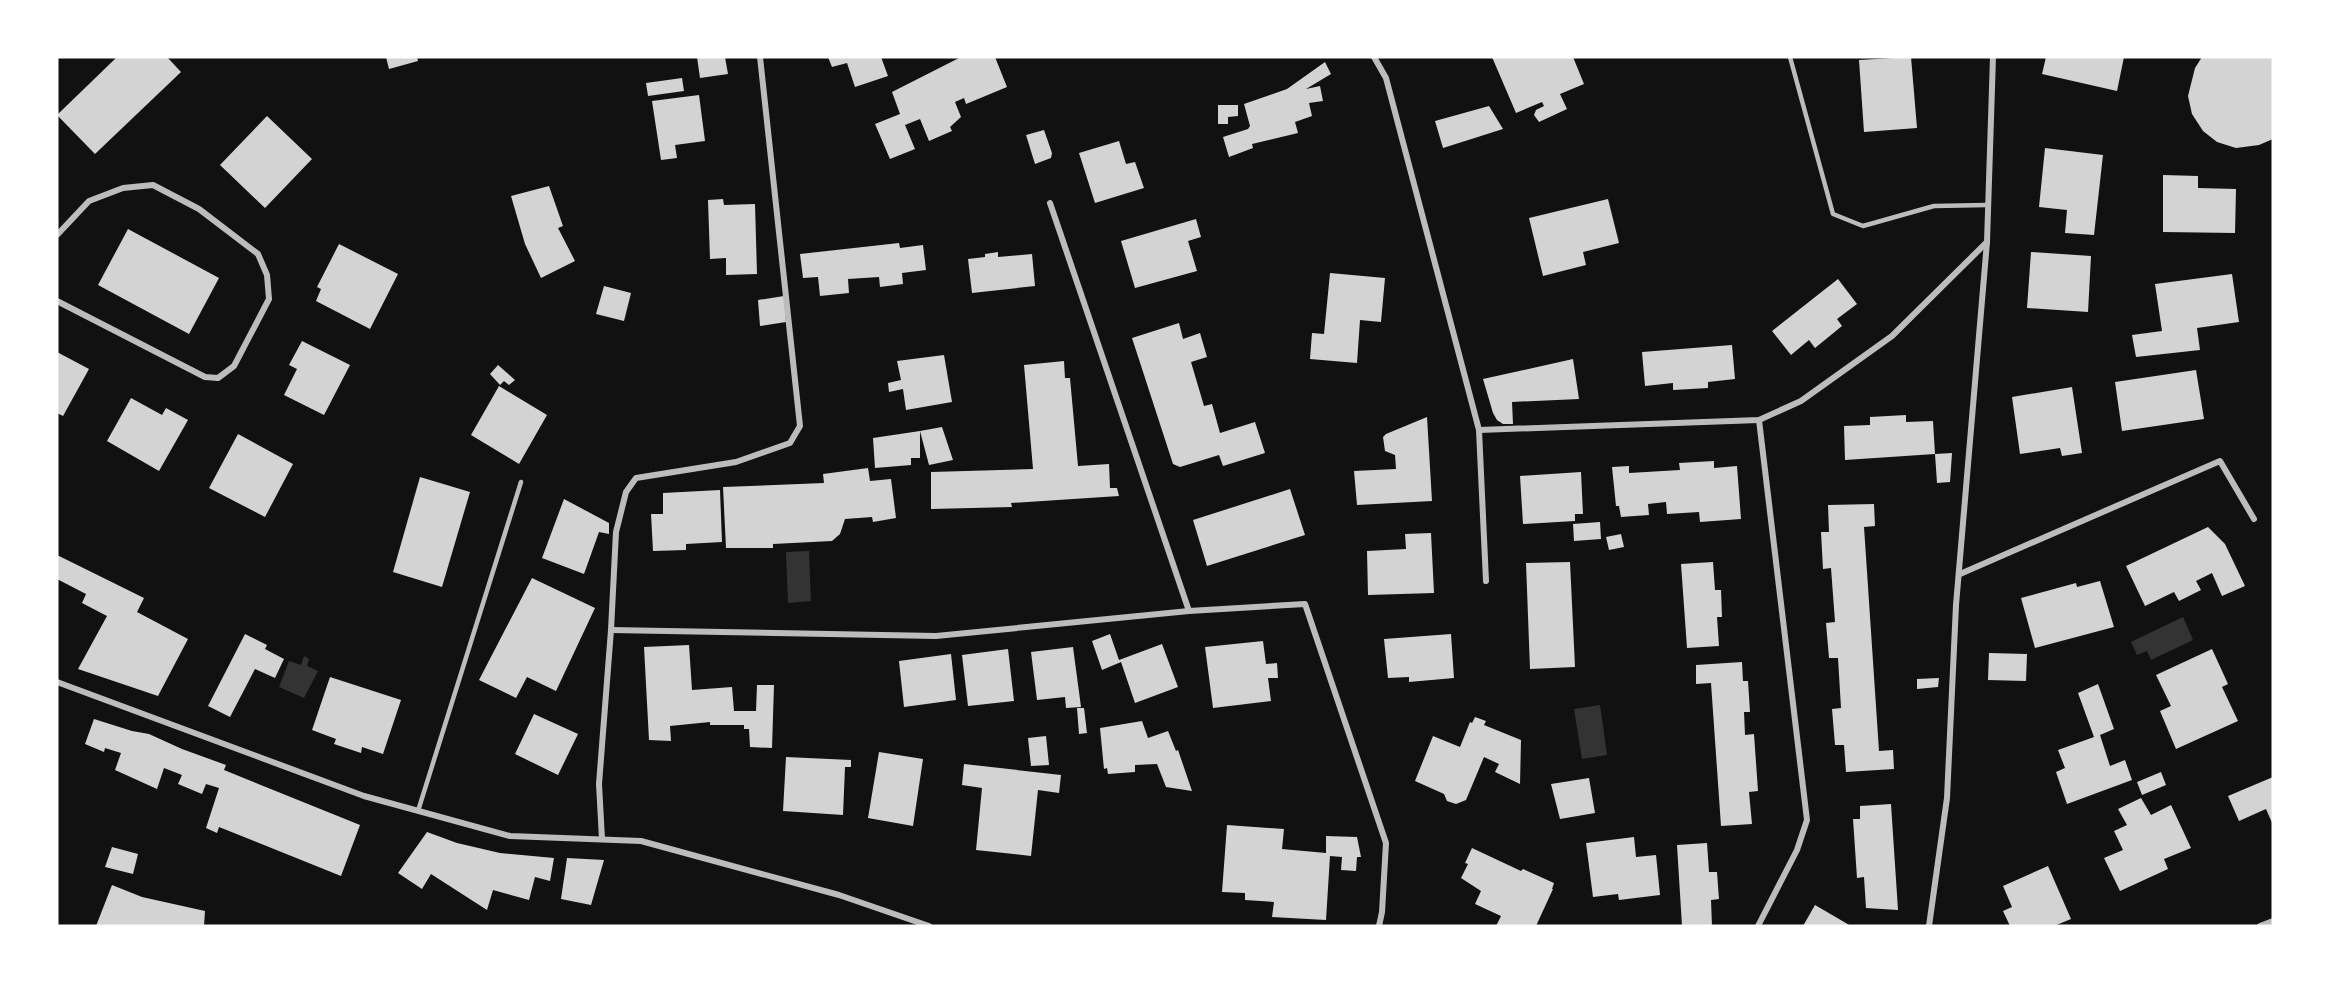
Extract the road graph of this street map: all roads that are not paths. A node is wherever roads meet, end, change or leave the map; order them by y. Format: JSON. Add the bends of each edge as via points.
{"nodes":[{"id":1,"x":760,"y":57,"type":"edge"},
{"id":2,"x":1374,"y":57,"type":"edge"},
{"id":3,"x":1790,"y":57,"type":"edge"},
{"id":4,"x":1993,"y":57,"type":"edge"},
{"id":5,"x":1050,"y":203,"type":"dead end"},
{"id":6,"x":1987,"y":205,"type":"junction"},
{"id":7,"x":57,"y":235,"type":"edge"},
{"id":8,"x":1987,"y":242,"type":"junction"},
{"id":9,"x":57,"y":301,"type":"edge"},
{"id":10,"x":1759,"y":420,"type":"junction"},
{"id":11,"x":1479,"y":430,"type":"junction"},
{"id":12,"x":521,"y":482,"type":"dead end"},
{"id":13,"x":2254,"y":519,"type":"dead end"},
{"id":14,"x":1960,"y":574,"type":"junction"},
{"id":15,"x":1486,"y":581,"type":"dead end"},
{"id":16,"x":1189,"y":610,"type":"junction"},
{"id":17,"x":611,"y":630,"type":"junction"},
{"id":18,"x":57,"y":682,"type":"edge"},
{"id":19,"x":418,"y":812,"type":"junction"},
{"id":20,"x":602,"y":839,"type":"junction"},
{"id":21,"x":2273,"y":921,"type":"edge"},
{"id":22,"x":929,"y":926,"type":"edge"},
{"id":23,"x":1379,"y":926,"type":"edge"},
{"id":24,"x":1758,"y":926,"type":"edge"},
{"id":25,"x":1929,"y":926,"type":"edge"},
{"id":26,"x":2260,"y":926,"type":"edge"}],
"edges":[{"from":1,"to":17,"type":"street","via":[[800,426],[790,443],[736,462],[636,478],[626,492],[616,532]]},
{"from":2,"to":11,"type":"street","via":[[1386,78]]},
{"from":3,"to":6,"type":"lane","via":[[1833,214],[1863,226],[1935,206]]},
{"from":4,"to":6,"type":"street"},
{"from":5,"to":16,"type":"street"},
{"from":6,"to":8,"type":"street"},
{"from":7,"to":9,"type":"street","via":[[89,201],[123,188],[153,185],[199,209],[258,254],[267,275],[269,299],[234,366],[218,378],[205,377]]},
{"from":8,"to":10,"type":"street","via":[[1892,336],[1801,401]]},
{"from":8,"to":14,"type":"street"},
{"from":10,"to":11,"type":"street"},
{"from":10,"to":24,"type":"street","via":[[1807,819],[1797,850]]},
{"from":11,"to":15,"type":"street"},
{"from":12,"to":19,"type":"lane"},
{"from":13,"to":14,"type":"street","via":[[2220,461]]},
{"from":14,"to":25,"type":"street","via":[[1947,798]]},
{"from":16,"to":17,"type":"street","via":[[936,636]]},
{"from":16,"to":23,"type":"street","via":[[1305,604],[1386,843]]},
{"from":17,"to":20,"type":"street","via":[[599,784]]},
{"from":18,"to":19,"type":"street","via":[[364,796]]},
{"from":19,"to":20,"type":"street","via":[[510,836]]},
{"from":20,"to":22,"type":"street","via":[[652,844],[839,895]]},
{"from":21,"to":26,"type":"street"}]}
